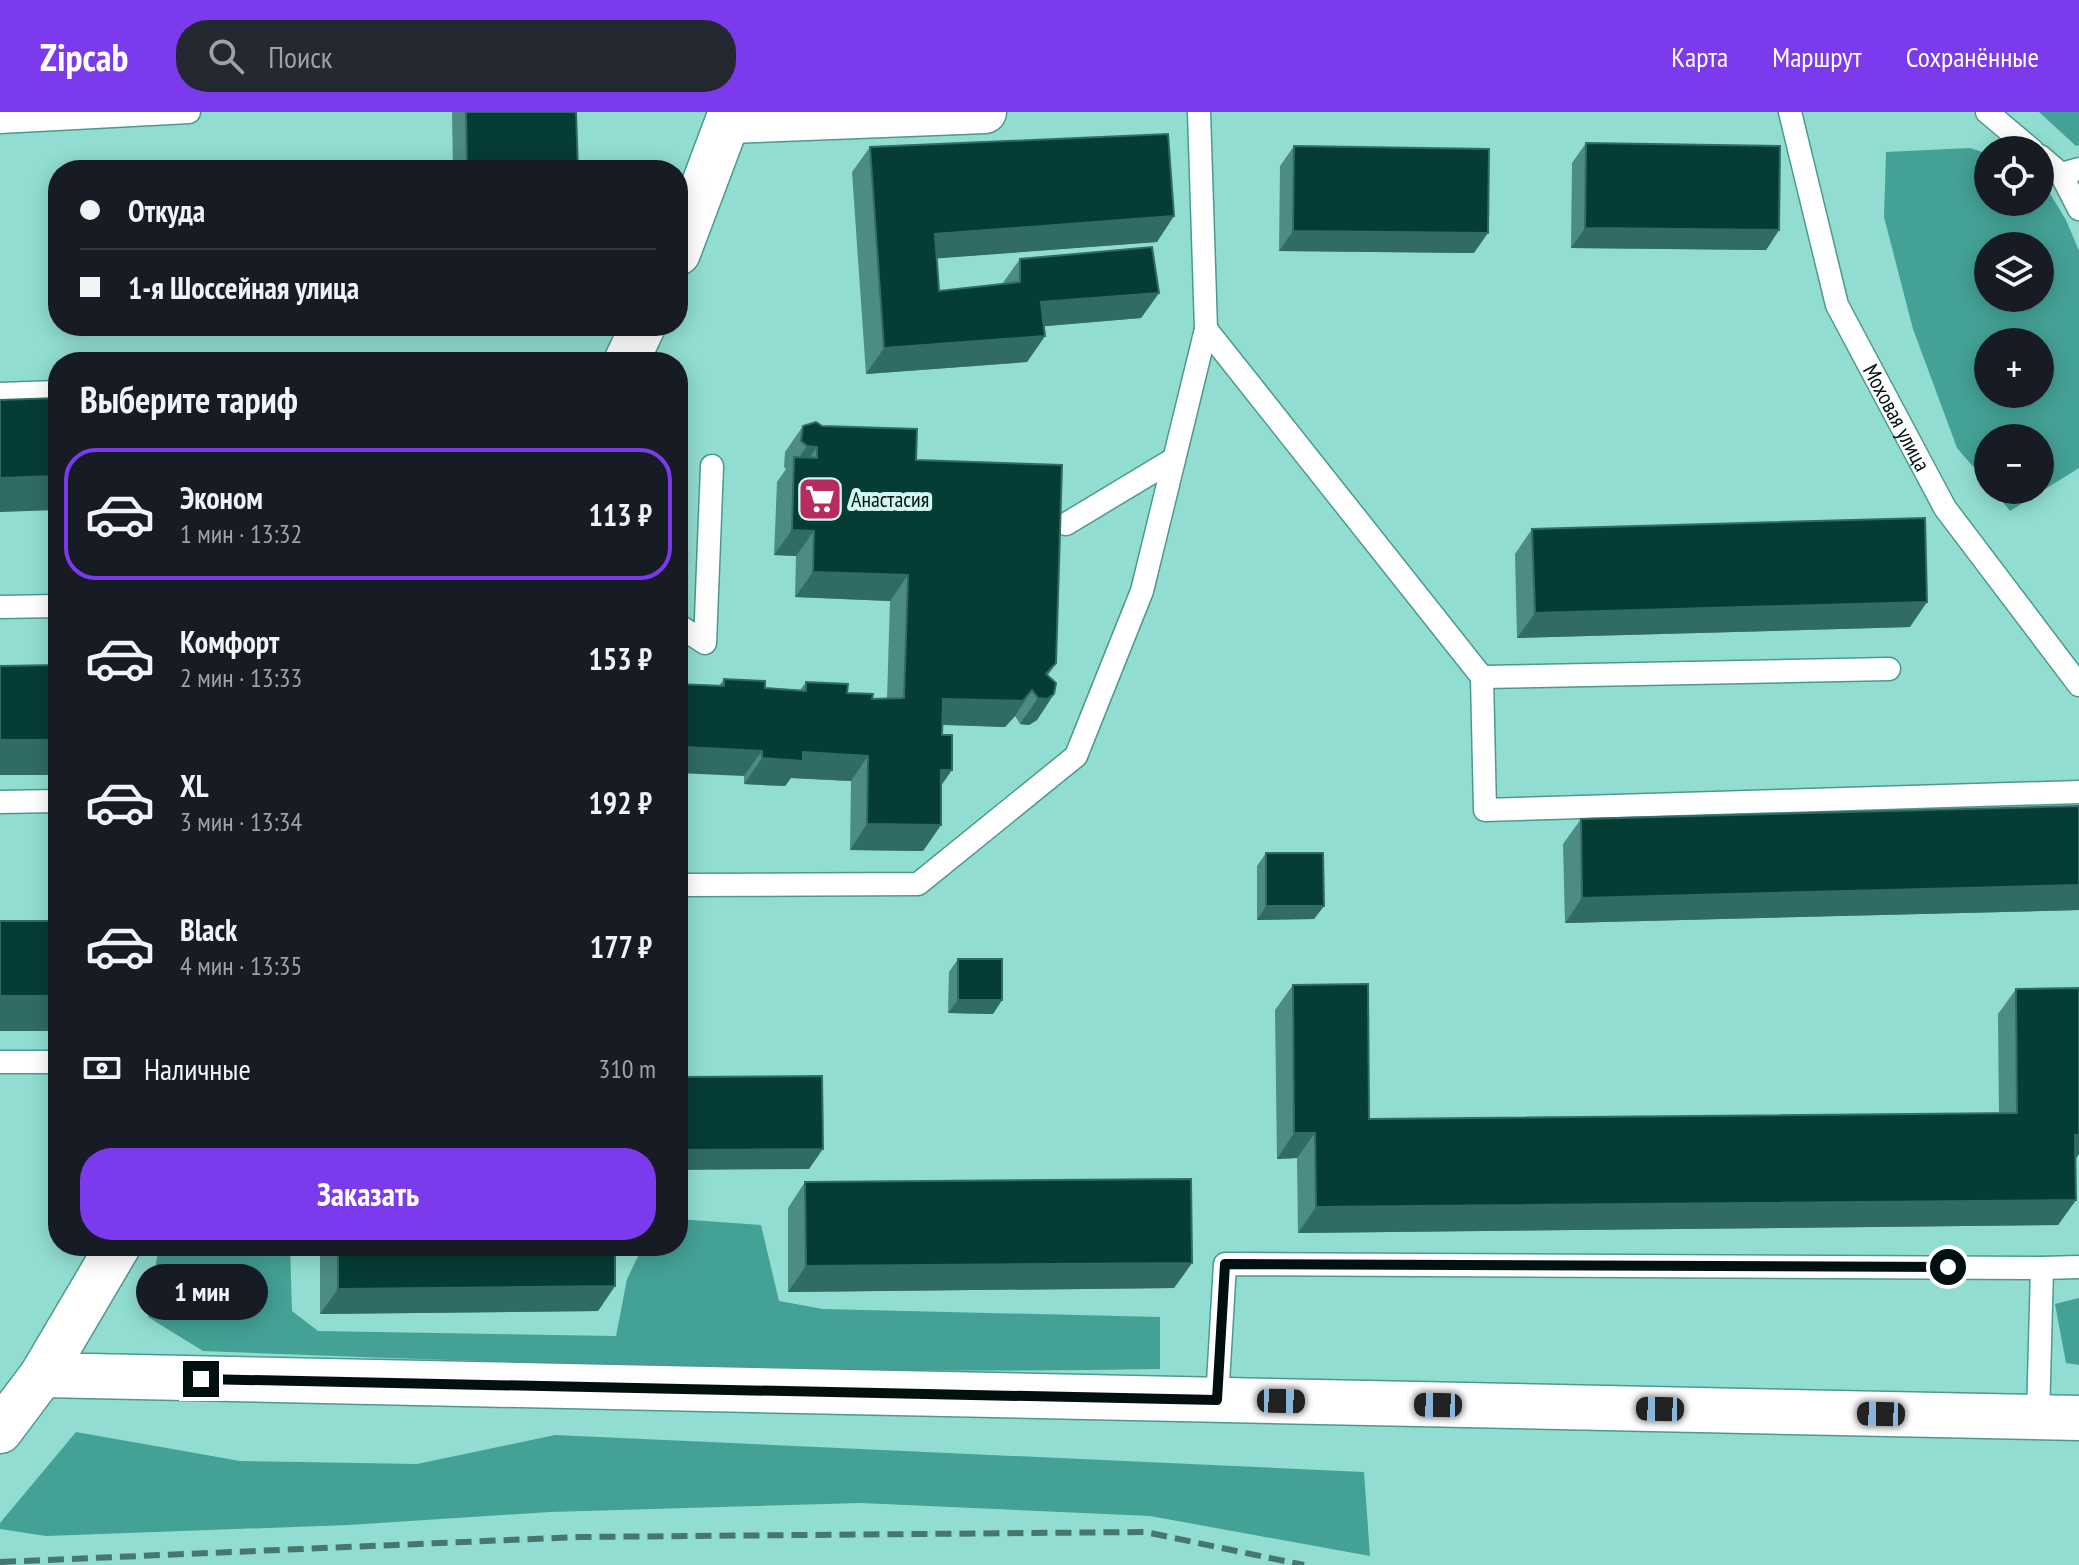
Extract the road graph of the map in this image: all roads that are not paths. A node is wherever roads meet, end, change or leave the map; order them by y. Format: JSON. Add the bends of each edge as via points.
{"nodes":[{"id":1,"x":189,"y":112,"type":"edge"},
{"id":2,"x":985,"y":112,"type":"edge"},
{"id":3,"x":1199,"y":112,"type":"edge"},
{"id":4,"x":1790,"y":112,"type":"edge"},
{"id":5,"x":1987,"y":112,"type":"edge"},
{"id":6,"x":730,"y":117,"type":"edge"},
{"id":7,"x":0,"y":122,"type":"edge"},
{"id":8,"x":2015,"y":136,"type":"edge"},
{"id":9,"x":2070,"y":172,"type":"edge"},
{"id":10,"x":2079,"y":209,"type":"edge"},
{"id":11,"x":688,"y":227,"type":"edge"},
{"id":12,"x":1206,"y":329,"type":"junction"},
{"id":13,"x":48,"y":392,"type":"edge"},
{"id":14,"x":0,"y":394,"type":"edge"},
{"id":15,"x":1174,"y":459,"type":"junction"},
{"id":16,"x":712,"y":466,"type":"dead end"},
{"id":17,"x":1066,"y":524,"type":"dead end"},
{"id":18,"x":48,"y":606,"type":"edge"},
{"id":19,"x":0,"y":607,"type":"edge"},
{"id":20,"x":688,"y":632,"type":"edge"},
{"id":21,"x":1889,"y":669,"type":"dead end"},
{"id":22,"x":1482,"y":677,"type":"junction"},
{"id":23,"x":2079,"y":685,"type":"edge"},
{"id":24,"x":2079,"y":792,"type":"edge"},
{"id":25,"x":48,"y":801,"type":"edge"},
{"id":26,"x":0,"y":802,"type":"edge"},
{"id":27,"x":688,"y":885,"type":"edge"},
{"id":28,"x":0,"y":1062,"type":"edge"},
{"id":29,"x":48,"y":1062,"type":"edge"},
{"id":30,"x":112,"y":1256,"type":"edge"},
{"id":31,"x":2079,"y":1267,"type":"edge"},
{"id":32,"x":2042,"y":1268,"type":"junction"},
{"id":33,"x":42,"y":1375,"type":"junction"},
{"id":34,"x":1217,"y":1400,"type":"junction"},
{"id":35,"x":2059,"y":1418,"type":"edge"},
{"id":36,"x":0,"y":1431,"type":"edge"}],
"edges":[{"from":1,"to":7,"type":"lane"},
{"from":2,"to":6,"type":"street"},
{"from":3,"to":12,"type":"lane"},
{"from":4,"to":23,"type":"lane","name":"Моховая улица","via":[[1837,305],[1945,508]]},
{"from":5,"to":8,"type":"lane"},
{"from":6,"to":11,"type":"street"},
{"from":9,"to":10,"type":"lane"},
{"from":12,"to":15,"type":"lane"},
{"from":12,"to":22,"type":"lane"},
{"from":13,"to":14,"type":"lane"},
{"from":15,"to":17,"type":"lane"},
{"from":15,"to":27,"type":"lane","via":[[1142,591],[1076,756],[918,884]]},
{"from":16,"to":20,"type":"lane","via":[[705,643]]},
{"from":18,"to":19,"type":"lane"},
{"from":21,"to":22,"type":"lane"},
{"from":22,"to":24,"type":"lane","via":[[1485,810]]},
{"from":25,"to":26,"type":"lane"},
{"from":28,"to":29,"type":"lane"},
{"from":30,"to":33,"type":"street"},
{"from":31,"to":32,"type":"lane"},
{"from":32,"to":34,"type":"lane","via":[[1225,1264]]},
{"from":32,"to":35,"type":"lane"},
{"from":33,"to":34,"type":"street"},
{"from":33,"to":36,"type":"street"},
{"from":34,"to":35,"type":"street"}]}
